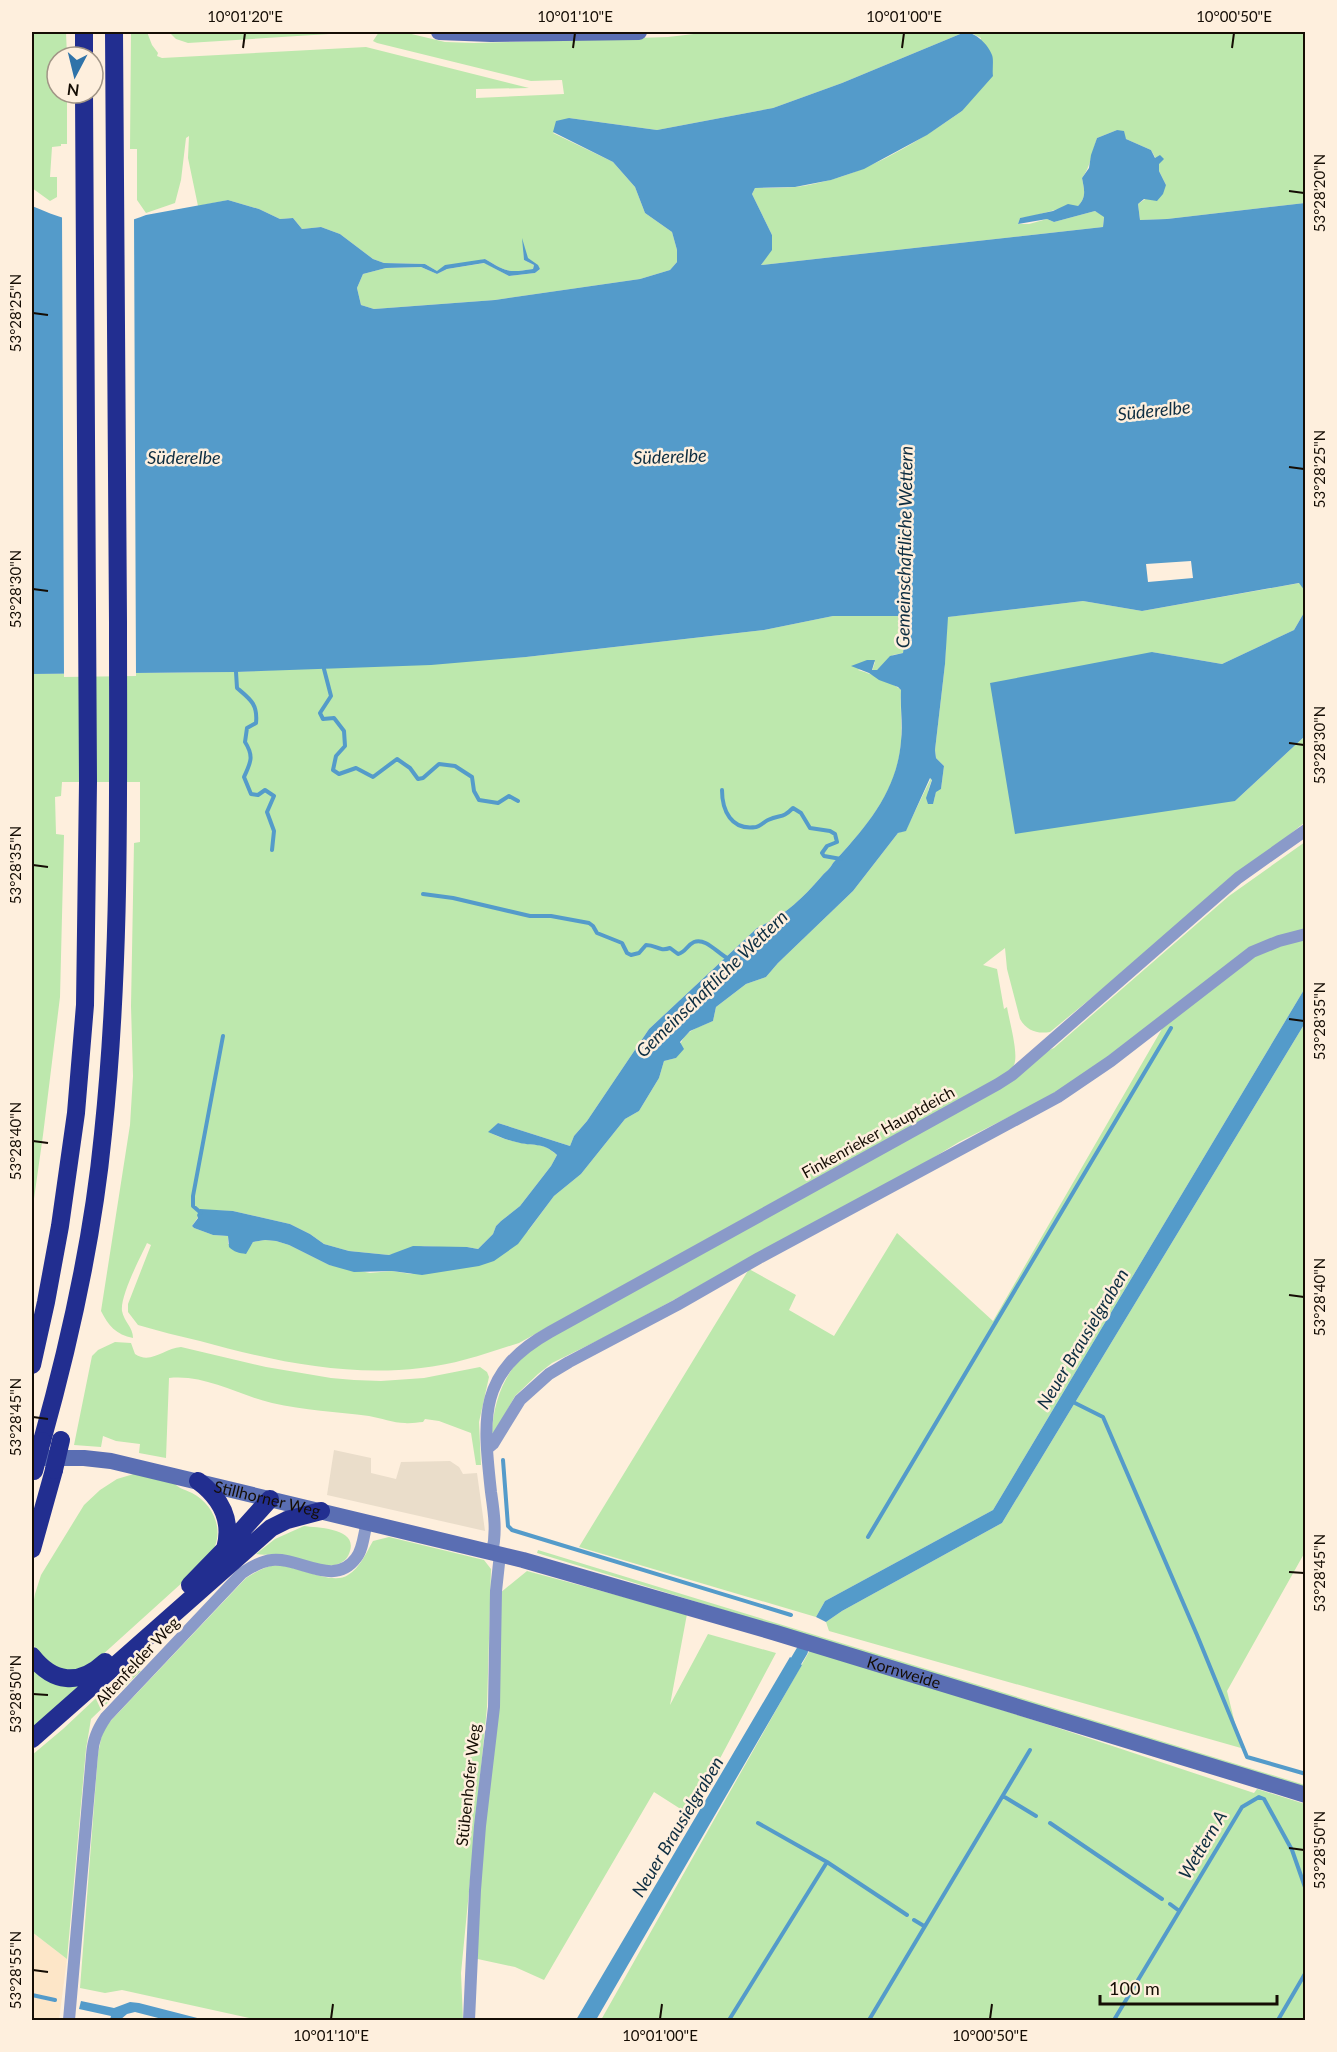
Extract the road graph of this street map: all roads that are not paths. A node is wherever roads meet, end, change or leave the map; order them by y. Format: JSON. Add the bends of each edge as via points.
{"nodes":[{"id":1,"x":114,"y":32,"type":"edge"},
{"id":2,"x":439,"y":32,"type":"edge"},
{"id":3,"x":639,"y":32,"type":"edge"},
{"id":4,"x":84,"y":105,"type":"edge"},
{"id":5,"x":1305,"y":830,"type":"edge"},
{"id":6,"x":1305,"y":934,"type":"edge"},
{"id":7,"x":32,"y":1361,"type":"edge"},
{"id":8,"x":52,"y":1441,"type":"junction"},
{"id":9,"x":487,"y":1449,"type":"junction"},
{"id":10,"x":32,"y":1470,"type":"edge"},
{"id":11,"x":198,"y":1481,"type":"junction"},
{"id":12,"x":270,"y":1499,"type":"junction"},
{"id":13,"x":321,"y":1511,"type":"junction"},
{"id":14,"x":367,"y":1522,"type":"junction"},
{"id":15,"x":271,"y":1528,"type":"junction"},
{"id":16,"x":32,"y":1549,"type":"edge"},
{"id":17,"x":225,"y":1549,"type":"junction"},
{"id":18,"x":496,"y":1553,"type":"junction"},
{"id":19,"x":32,"y":1656,"type":"edge"},
{"id":20,"x":32,"y":1739,"type":"edge"},
{"id":21,"x":1305,"y":1795,"type":"edge"},
{"id":22,"x":69,"y":2020,"type":"edge"},
{"id":23,"x":470,"y":2020,"type":"edge"}],
"edges":[{"from":1,"to":8,"type":"highway","via":[[118,782],[115,966],[103,1137],[90,1230],[56,1390]]},
{"from":2,"to":3,"type":"main road"},
{"from":4,"to":7,"type":"highway","via":[[88,782],[85,1005],[76,1113],[60,1226]]},
{"from":5,"to":9,"type":"street","name":"Finkenrieker Hauptdeich","via":[[1238,878],[1012,1075],[529,1344],[505,1366],[493,1390],[486,1424]]},
{"from":6,"to":9,"type":"street","via":[[1252,952],[1112,1061],[1058,1097],[549,1374],[520,1400]]},
{"from":8,"to":10,"type":"highway","bridge":true},
{"from":8,"to":16,"type":"highway","bridge":true,"via":[[54,1470]]},
{"from":9,"to":18,"type":"street","name":"Finkenrieker Hauptdeich"},
{"from":10,"to":11,"type":"main road","name":"Stillhorner Weg","via":[[72,1458],[111,1461]]},
{"from":11,"to":12,"type":"main road","name":"Stillhorner Weg"},
{"from":11,"to":17,"type":"highway","via":[[224,1510],[228,1525]]},
{"from":12,"to":13,"type":"main road","name":"Stillhorner Weg"},
{"from":12,"to":15,"type":"highway","via":[[274,1518]]},
{"from":12,"to":17,"type":"highway"},
{"from":13,"to":14,"type":"main road","name":"Stillhorner Weg"},
{"from":13,"to":15,"type":"highway"},
{"from":14,"to":18,"type":"main road","name":"Stillhorner Weg"},
{"from":14,"to":22,"type":"street","name":"Altenfelder Weg","via":[[357,1557],[339,1571],[272,1559],[242,1573],[98,1728],[93,1740]]},
{"from":15,"to":20,"type":"highway"},
{"from":17,"to":19,"type":"highway","via":[[89,1674],[62,1678],[40,1667]]},
{"from":18,"to":21,"type":"main road","name":"Kornweide","via":[[776,1633]]},
{"from":18,"to":23,"type":"street","name":"Stübenhofer Weg","via":[[494,1707],[476,1880]]}]}
